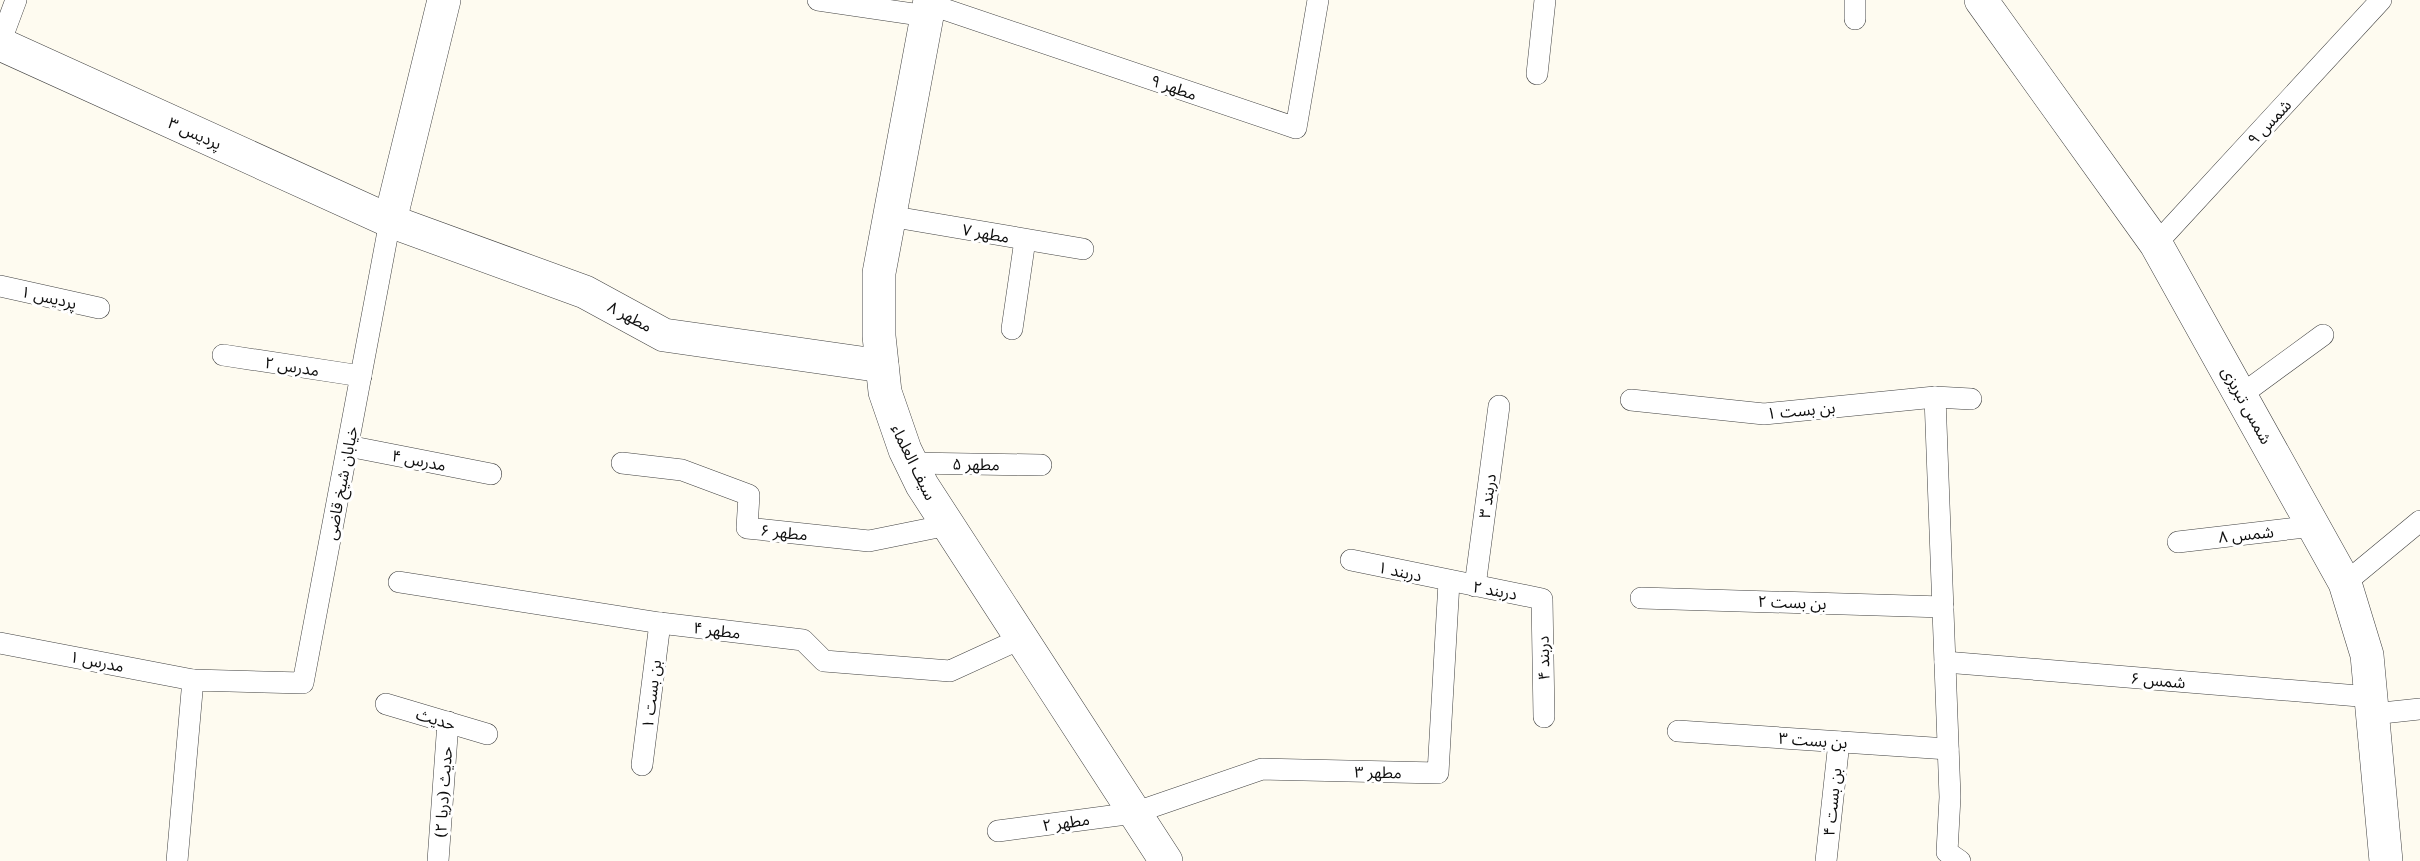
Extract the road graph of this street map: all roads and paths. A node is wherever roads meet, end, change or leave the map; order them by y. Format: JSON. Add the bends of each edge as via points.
{"nodes":[{"id":1,"x":16,"y":0,"type":"edge"},
{"id":2,"x":444,"y":0,"type":"edge"},
{"id":3,"x":818,"y":0,"type":"edge"},
{"id":4,"x":1318,"y":0,"type":"edge"},
{"id":5,"x":1545,"y":0,"type":"edge"},
{"id":6,"x":1981,"y":0,"type":"edge"},
{"id":7,"x":2381,"y":0,"type":"edge"},
{"id":8,"x":928,"y":7,"type":"edge"},
{"id":9,"x":0,"y":44,"type":"edge"},
{"id":10,"x":1537,"y":74,"type":"dead end"},
{"id":11,"x":890,"y":216,"type":"junction"},
{"id":12,"x":390,"y":221,"type":"junction"},
{"id":13,"x":1025,"y":240,"type":"junction"},
{"id":14,"x":2156,"y":244,"type":"junction"},
{"id":15,"x":1083,"y":249,"type":"dead end"},
{"id":16,"x":0,"y":286,"type":"edge"},
{"id":17,"x":99,"y":308,"type":"dead end"},
{"id":18,"x":1012,"y":328,"type":"dead end"},
{"id":19,"x":2323,"y":335,"type":"dead end"},
{"id":20,"x":223,"y":356,"type":"dead end"},
{"id":21,"x":882,"y":366,"type":"junction"},
{"id":22,"x":361,"y":376,"type":"junction"},
{"id":23,"x":2241,"y":395,"type":"junction"},
{"id":24,"x":1935,"y":397,"type":"junction"},
{"id":25,"x":1971,"y":399,"type":"dead end"},
{"id":26,"x":1631,"y":400,"type":"dead end"},
{"id":27,"x":1499,"y":406,"type":"dead end"},
{"id":28,"x":348,"y":446,"type":"junction"},
{"id":29,"x":622,"y":463,"type":"dead end"},
{"id":30,"x":910,"y":463,"type":"junction"},
{"id":31,"x":1041,"y":465,"type":"dead end"},
{"id":32,"x":491,"y":474,"type":"dead end"},
{"id":33,"x":2420,"y":520,"type":"edge"},
{"id":34,"x":948,"y":525,"type":"junction"},
{"id":35,"x":2314,"y":526,"type":"junction"},
{"id":36,"x":2178,"y":542,"type":"dead end"},
{"id":37,"x":1351,"y":560,"type":"dead end"},
{"id":38,"x":399,"y":582,"type":"dead end"},
{"id":39,"x":1449,"y":582,"type":"junction"},
{"id":40,"x":2345,"y":583,"type":"junction"},
{"id":41,"x":1475,"y":586,"type":"junction"},
{"id":42,"x":1641,"y":598,"type":"dead end"},
{"id":43,"x":1542,"y":599,"type":"joint"},
{"id":44,"x":1943,"y":607,"type":"junction"},
{"id":45,"x":660,"y":623,"type":"junction"},
{"id":46,"x":1022,"y":638,"type":"junction"},
{"id":47,"x":0,"y":643,"type":"edge"},
{"id":48,"x":1945,"y":662,"type":"junction"},
{"id":49,"x":193,"y":680,"type":"junction"},
{"id":50,"x":386,"y":704,"type":"dead end"},
{"id":51,"x":2372,"y":706,"type":"junction"},
{"id":52,"x":2420,"y":709,"type":"edge"},
{"id":53,"x":1544,"y":717,"type":"dead end"},
{"id":54,"x":448,"y":723,"type":"junction"},
{"id":55,"x":1678,"y":731,"type":"dead end"},
{"id":56,"x":487,"y":734,"type":"dead end"},
{"id":57,"x":1839,"y":742,"type":"junction"},
{"id":58,"x":1948,"y":749,"type":"junction"},
{"id":59,"x":642,"y":765,"type":"dead end"},
{"id":60,"x":1134,"y":813,"type":"junction"},
{"id":61,"x":998,"y":831,"type":"dead end"},
{"id":62,"x":177,"y":861,"type":"edge"},
{"id":63,"x":438,"y":861,"type":"edge"},
{"id":64,"x":1166,"y":861,"type":"edge"},
{"id":65,"x":1826,"y":861,"type":"edge"},
{"id":66,"x":1960,"y":861,"type":"edge"},
{"id":67,"x":2386,"y":861,"type":"edge"}],
"edges":[{"from":1,"to":9,"type":"lane"},
{"from":2,"to":12,"type":"street","name":"خیابان شیخ قاضی"},
{"from":3,"to":8,"type":"lane"},
{"from":4,"to":8,"type":"lane","name":"مطهر ۹","via":[[1296,128]]},
{"from":5,"to":10,"type":"lane"},
{"from":6,"to":14,"type":"street","name":"شمس تبریزی"},
{"from":7,"to":14,"type":"lane","name":"شمس ۹"},
{"from":8,"to":11,"type":"street","name":"سیف العلماء"},
{"from":9,"to":12,"type":"street","name":"پردیس ۳"},
{"from":11,"to":13,"type":"lane","name":"مطهر ۷"},
{"from":11,"to":21,"type":"street","name":"سیف العلماء","via":[[879,273]]},
{"from":12,"to":21,"type":"street","name":"مطهر ۸","via":[[585,292],[664,335]]},
{"from":12,"to":22,"type":"lane","name":"خیابان شیخ قاضی"},
{"from":13,"to":15,"type":"lane","name":"مطهر ۷"},
{"from":13,"to":18,"type":"lane"},
{"from":14,"to":23,"type":"street","name":"شمس تبریزی"},
{"from":16,"to":17,"type":"lane","name":"پردیس ۱"},
{"from":19,"to":23,"type":"lane"},
{"from":20,"to":22,"type":"lane","name":"مدرس ۲"},
{"from":21,"to":30,"type":"street","name":"سیف العلماء","via":[[893,419]]},
{"from":22,"to":28,"type":"lane","name":"خیابان شیخ قاضی"},
{"from":23,"to":35,"type":"street","name":"شمس تبریزی"},
{"from":24,"to":25,"type":"lane","name":"بن بست ۱"},
{"from":24,"to":26,"type":"lane","name":"بن بست ۱","via":[[1764,414]]},
{"from":24,"to":44,"type":"lane"},
{"from":27,"to":41,"type":"lane","name":"دربند ۳"},
{"from":28,"to":32,"type":"lane","name":"مدرس ۴"},
{"from":28,"to":49,"type":"lane","name":"خیابان شیخ قاضی","via":[[303,683]]},
{"from":29,"to":34,"type":"lane","name":"مطهر ۶","via":[[682,470],[748,495],[747,528],[869,540]]},
{"from":30,"to":31,"type":"lane","name":"مطهر ۵"},
{"from":30,"to":34,"type":"street","name":"سیف العلماء"},
{"from":33,"to":40,"type":"lane"},
{"from":34,"to":46,"type":"street","name":"سیف العلماء"},
{"from":35,"to":36,"type":"lane","name":"شمس ۸"},
{"from":35,"to":40,"type":"street","name":"شمس تبریزی"},
{"from":37,"to":39,"type":"lane","name":"دربند ۱"},
{"from":38,"to":45,"type":"lane","name":"مطهر ۴"},
{"from":39,"to":41,"type":"lane","name":"دربند ۲"},
{"from":39,"to":60,"type":"lane","name":"مطهر ۳","via":[[1438,773],[1262,769]]},
{"from":40,"to":51,"type":"street","name":"شمس تبریزی","via":[[2367,655]]},
{"from":41,"to":43,"type":"lane","name":"دربند ۲"},
{"from":42,"to":44,"type":"lane","name":"بن بست ۲"},
{"from":43,"to":53,"type":"lane","name":"دربند ۴"},
{"from":44,"to":48,"type":"lane"},
{"from":45,"to":46,"type":"lane","name":"مطهر ۴","via":[[803,640],[824,661],[950,671]]},
{"from":45,"to":59,"type":"lane","name":"بن بست ۱"},
{"from":46,"to":60,"type":"street","name":"سیف العلماء"},
{"from":47,"to":49,"type":"lane","name":"مدرس ۱"},
{"from":48,"to":51,"type":"lane","name":"شمس ۶"},
{"from":48,"to":58,"type":"lane"},
{"from":49,"to":62,"type":"lane"},
{"from":50,"to":54,"type":"lane","name":"حدیث"},
{"from":51,"to":52,"type":"lane","name":"شمس ۶"},
{"from":51,"to":67,"type":"street","name":"شمس تبریزی"},
{"from":54,"to":56,"type":"lane","name":"حدیث"},
{"from":54,"to":63,"type":"lane","name":"حدیث (دریا ۲)"},
{"from":55,"to":57,"type":"lane","name":"بن بست ۳"},
{"from":57,"to":58,"type":"lane","name":"بن بست ۳"},
{"from":57,"to":65,"type":"lane","name":"بن بست ۴"},
{"from":58,"to":66,"type":"lane","via":[[1947,852]]},
{"from":60,"to":61,"type":"lane","name":"مطهر ۲"},
{"from":60,"to":64,"type":"street","name":"سیف العلماء"}]}
